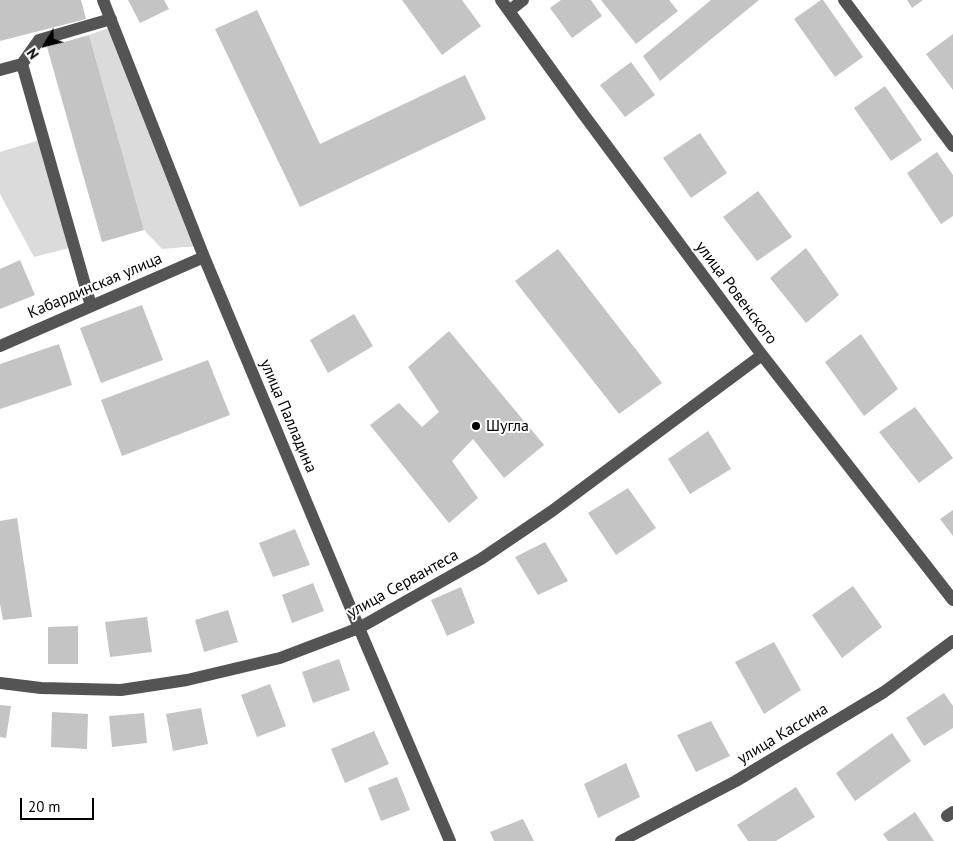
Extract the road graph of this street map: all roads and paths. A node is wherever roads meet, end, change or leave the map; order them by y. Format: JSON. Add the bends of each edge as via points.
{"nodes":[{"id":1,"x":104,"y":0,"type":"edge"},
{"id":2,"x":523,"y":0,"type":"edge"},
{"id":3,"x":844,"y":0,"type":"edge"},
{"id":4,"x":505,"y":5,"type":"edge"},
{"id":5,"x":111,"y":18,"type":"junction"},
{"id":6,"x":22,"y":64,"type":"junction"},
{"id":7,"x":0,"y":70,"type":"edge"},
{"id":8,"x":953,"y":146,"type":"edge"},
{"id":9,"x":204,"y":257,"type":"junction"},
{"id":10,"x":91,"y":306,"type":"junction"},
{"id":11,"x":0,"y":346,"type":"edge"},
{"id":12,"x":762,"y":355,"type":"junction"},
{"id":13,"x":953,"y":600,"type":"edge"},
{"id":14,"x":359,"y":628,"type":"junction"},
{"id":15,"x":953,"y":640,"type":"edge"},
{"id":16,"x":0,"y":683,"type":"edge"},
{"id":17,"x":450,"y":841,"type":"edge"},
{"id":18,"x":621,"y":841,"type":"edge"}],
"edges":[{"from":1,"to":5,"type":"street","name":"улица Палладина"},
{"from":2,"to":4,"type":"street"},
{"from":3,"to":8,"type":"street"},
{"from":4,"to":12,"type":"street","name":"улица Ровенского"},
{"from":5,"to":6,"type":"street","via":[[39,40]]},
{"from":5,"to":9,"type":"street","name":"улица Палладина"},
{"from":6,"to":7,"type":"street"},
{"from":6,"to":10,"type":"street"},
{"from":9,"to":10,"type":"street","name":"Кабардинская улица"},
{"from":9,"to":14,"type":"street","name":"улица Палладина"},
{"from":10,"to":11,"type":"street","name":"Кабардинская улица"},
{"from":12,"to":13,"type":"street","name":"улица Ровенского"},
{"from":12,"to":14,"type":"street","name":"улица Сервантеса","via":[[552,511],[481,559]]},
{"from":14,"to":16,"type":"street","name":"улица Сервантеса","via":[[280,658],[187,680],[121,690],[41,688]]},
{"from":14,"to":17,"type":"street","name":"улица Палладина"},
{"from":15,"to":18,"type":"street","name":"улица Кассина","via":[[868,702],[736,781]]}]}
